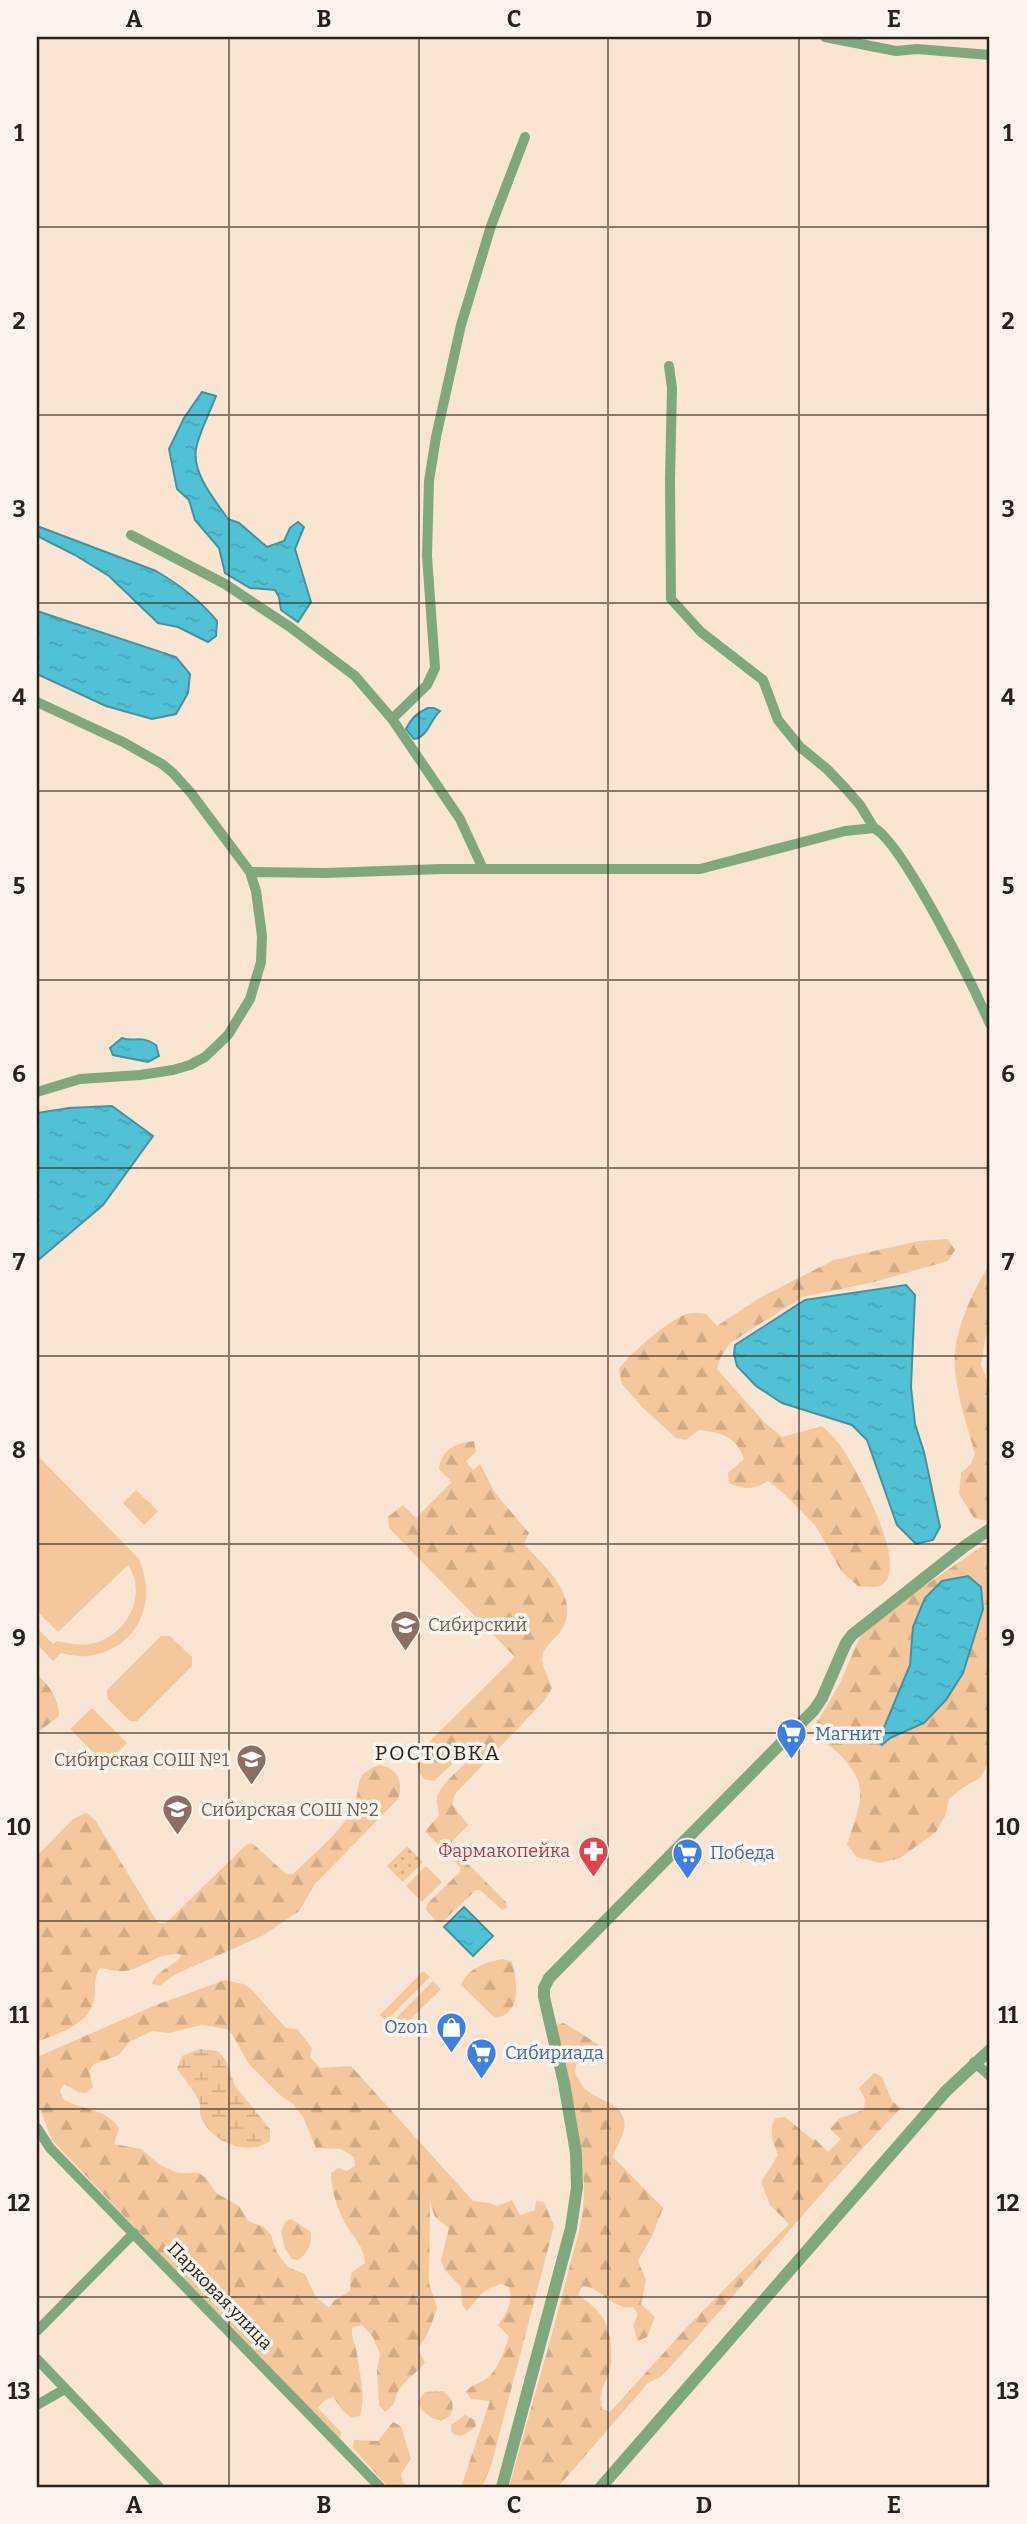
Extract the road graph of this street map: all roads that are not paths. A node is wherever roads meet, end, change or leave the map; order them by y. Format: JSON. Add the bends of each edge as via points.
{"nodes":[{"id":1,"x":825,"y":37,"type":"edge"},
{"id":2,"x":990,"y":55,"type":"edge"},
{"id":3,"x":525,"y":137,"type":"dead end"},
{"id":4,"x":669,"y":366,"type":"dead end"},
{"id":5,"x":131,"y":535,"type":"dead end"},
{"id":6,"x":37,"y":702,"type":"edge"},
{"id":7,"x":392,"y":719,"type":"junction"},
{"id":8,"x":874,"y":828,"type":"junction"},
{"id":9,"x":483,"y":869,"type":"junction"},
{"id":10,"x":250,"y":872,"type":"junction"},
{"id":11,"x":990,"y":1024,"type":"edge"},
{"id":12,"x":37,"y":1092,"type":"edge"},
{"id":13,"x":990,"y":1529,"type":"edge"},
{"id":14,"x":990,"y":2050,"type":"edge"},
{"id":15,"x":974,"y":2062,"type":"junction"},
{"id":16,"x":990,"y":2076,"type":"edge"},
{"id":17,"x":37,"y":2127,"type":"edge"},
{"id":18,"x":134,"y":2233,"type":"junction"},
{"id":19,"x":37,"y":2331,"type":"edge"},
{"id":20,"x":37,"y":2359,"type":"edge"},
{"id":21,"x":65,"y":2389,"type":"junction"},
{"id":22,"x":37,"y":2405,"type":"edge"},
{"id":23,"x":159,"y":2487,"type":"edge"},
{"id":24,"x":380,"y":2487,"type":"edge"},
{"id":25,"x":502,"y":2487,"type":"edge"},
{"id":26,"x":601,"y":2487,"type":"edge"}],
"edges":[{"from":1,"to":2,"type":"street","via":[[896,51]]},
{"from":3,"to":7,"type":"street","via":[[491,226],[461,326],[436,437],[429,481],[428,556],[435,668],[427,685]]},
{"from":4,"to":8,"type":"street","via":[[673,388],[671,599],[701,632],[762,680],[778,720],[846,789]]},
{"from":5,"to":7,"type":"street","via":[[225,584],[290,627],[355,676]]},
{"from":6,"to":10,"type":"street","via":[[162,764],[191,793]]},
{"from":7,"to":9,"type":"street","via":[[460,819]]},
{"from":8,"to":9,"type":"street","via":[[845,831],[701,869]]},
{"from":8,"to":11,"type":"street","via":[[890,842],[922,895]]},
{"from":9,"to":10,"type":"street"},
{"from":10,"to":12,"type":"street","via":[[259,906],[261,962],[250,999],[228,1035],[205,1057],[181,1068],[80,1079]]},
{"from":13,"to":25,"type":"street","via":[[852,1635],[814,1710],[549,1978],[544,1997],[572,2126],[577,2187],[571,2228]]},
{"from":14,"to":15,"type":"street"},
{"from":15,"to":16,"type":"street"},
{"from":15,"to":26,"type":"street"},
{"from":17,"to":18,"type":"street","name":"Парковая улица","via":[[50,2147]]},
{"from":18,"to":19,"type":"street"},
{"from":18,"to":24,"type":"street","name":"Парковая улица"},
{"from":20,"to":21,"type":"street"},
{"from":21,"to":22,"type":"street"},
{"from":21,"to":23,"type":"street"}]}
